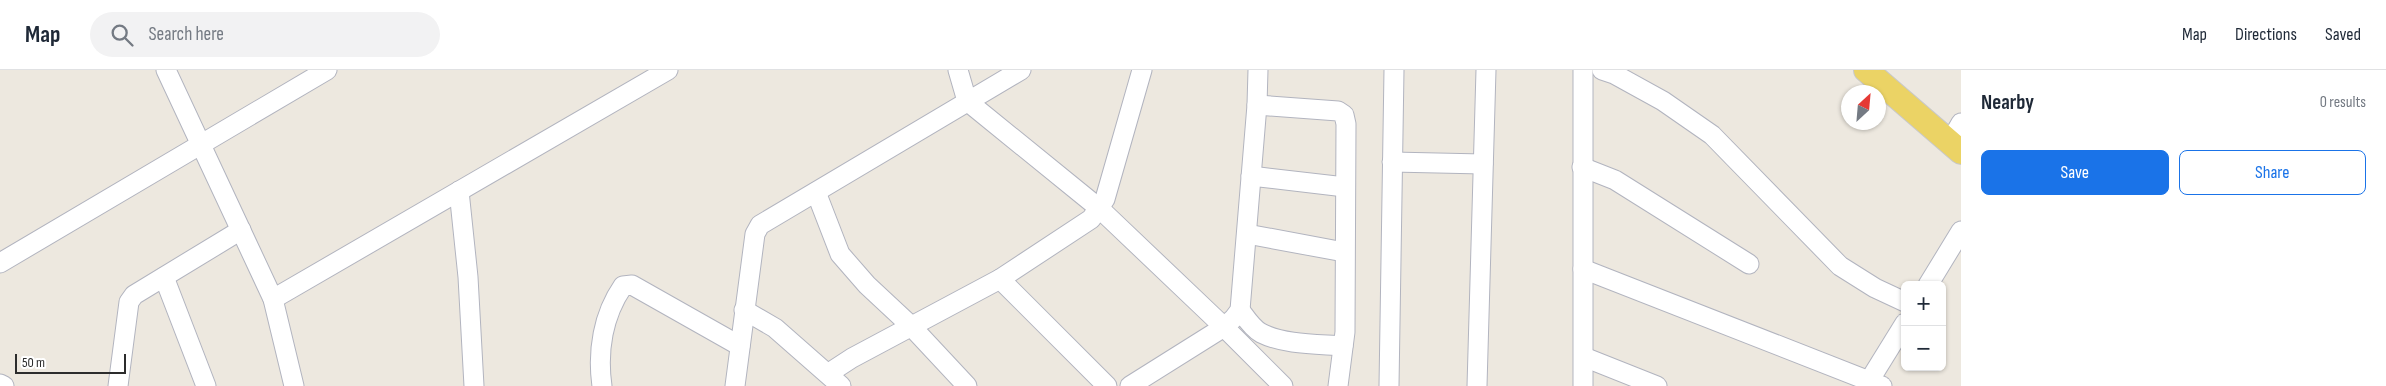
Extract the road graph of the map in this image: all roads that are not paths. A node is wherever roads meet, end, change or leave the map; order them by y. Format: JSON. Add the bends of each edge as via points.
{"nodes":[{"id":1,"x":166,"y":70,"type":"edge"},
{"id":2,"x":327,"y":70,"type":"edge"},
{"id":3,"x":958,"y":70,"type":"edge"},
{"id":4,"x":1021,"y":70,"type":"edge"},
{"id":5,"x":1142,"y":70,"type":"edge"},
{"id":6,"x":1258,"y":70,"type":"edge"},
{"id":7,"x":1394,"y":70,"type":"edge"},
{"id":8,"x":1486,"y":70,"type":"edge"},
{"id":9,"x":1583,"y":70,"type":"edge"},
{"id":10,"x":1602,"y":70,"type":"edge"},
{"id":11,"x":1866,"y":70,"type":"edge"},
{"id":12,"x":665,"y":71,"type":"edge"},
{"id":13,"x":967,"y":101,"type":"junction"},
{"id":14,"x":1257,"y":106,"type":"junction"},
{"id":15,"x":1957,"y":139,"type":"edge"},
{"id":16,"x":201,"y":145,"type":"junction"},
{"id":17,"x":1392,"y":162,"type":"junction"},
{"id":18,"x":1483,"y":164,"type":"junction"},
{"id":19,"x":1582,"y":166,"type":"junction"},
{"id":20,"x":1252,"y":176,"type":"junction"},
{"id":21,"x":1345,"y":188,"type":"junction"},
{"id":22,"x":459,"y":191,"type":"junction"},
{"id":23,"x":816,"y":192,"type":"junction"},
{"id":24,"x":1100,"y":209,"type":"junction"},
{"id":25,"x":241,"y":230,"type":"junction"},
{"id":26,"x":1961,"y":231,"type":"edge"},
{"id":27,"x":1247,"y":234,"type":"junction"},
{"id":28,"x":1344,"y":252,"type":"junction"},
{"id":29,"x":0,"y":263,"type":"edge"},
{"id":30,"x":1749,"y":264,"type":"dead end"},
{"id":31,"x":1583,"y":269,"type":"junction"},
{"id":32,"x":164,"y":277,"type":"junction"},
{"id":33,"x":1000,"y":279,"type":"junction"},
{"id":34,"x":1930,"y":281,"type":"edge"},
{"id":35,"x":272,"y":299,"type":"junction"},
{"id":36,"x":1901,"y":300,"type":"edge"},
{"id":37,"x":745,"y":304,"type":"junction"},
{"id":38,"x":1240,"y":310,"type":"junction"},
{"id":39,"x":911,"y":326,"type":"junction"},
{"id":40,"x":1903,"y":326,"type":"edge"},
{"id":41,"x":1224,"y":327,"type":"junction"},
{"id":42,"x":740,"y":346,"type":"junction"},
{"id":43,"x":1343,"y":346,"type":"junction"},
{"id":44,"x":1584,"y":357,"type":"junction"},
{"id":45,"x":835,"y":377,"type":"edge"},
{"id":46,"x":0,"y":384,"type":"edge"},
{"id":47,"x":1872,"y":384,"type":"edge"},
{"id":48,"x":4,"y":386,"type":"edge"},
{"id":49,"x":118,"y":386,"type":"edge"},
{"id":50,"x":206,"y":386,"type":"edge"},
{"id":51,"x":294,"y":386,"type":"edge"},
{"id":52,"x":474,"y":386,"type":"edge"},
{"id":53,"x":602,"y":386,"type":"edge"},
{"id":54,"x":735,"y":386,"type":"edge"},
{"id":55,"x":967,"y":386,"type":"edge"},
{"id":56,"x":1107,"y":386,"type":"edge"},
{"id":57,"x":1130,"y":386,"type":"edge"},
{"id":58,"x":1283,"y":386,"type":"edge"},
{"id":59,"x":1338,"y":386,"type":"edge"},
{"id":60,"x":1389,"y":386,"type":"edge"},
{"id":61,"x":1477,"y":386,"type":"edge"},
{"id":62,"x":1583,"y":386,"type":"edge"},
{"id":63,"x":1657,"y":386,"type":"edge"}],
"edges":[{"from":1,"to":16,"type":"street"},
{"from":2,"to":16,"type":"street"},
{"from":3,"to":13,"type":"street"},
{"from":4,"to":13,"type":"street"},
{"from":5,"to":24,"type":"street","via":[[1113,177]]},
{"from":6,"to":14,"type":"street"},
{"from":7,"to":17,"type":"street"},
{"from":8,"to":18,"type":"street"},
{"from":9,"to":19,"type":"street"},
{"from":10,"to":36,"type":"street","via":[[1663,102],[1712,136],[1840,266]]},
{"from":11,"to":15,"type":"main road"},
{"from":12,"to":22,"type":"street"},
{"from":13,"to":23,"type":"street"},
{"from":13,"to":24,"type":"street"},
{"from":14,"to":20,"type":"street"},
{"from":14,"to":21,"type":"street","via":[[1344,115]]},
{"from":16,"to":25,"type":"street"},
{"from":16,"to":29,"type":"street"},
{"from":17,"to":18,"type":"street"},
{"from":17,"to":60,"type":"street"},
{"from":18,"to":61,"type":"street"},
{"from":19,"to":30,"type":"street","via":[[1615,180]]},
{"from":19,"to":31,"type":"street"},
{"from":20,"to":21,"type":"street"},
{"from":20,"to":27,"type":"street"},
{"from":21,"to":28,"type":"street"},
{"from":22,"to":35,"type":"street"},
{"from":22,"to":52,"type":"street"},
{"from":23,"to":37,"type":"street","via":[[760,225],[755,234]]},
{"from":23,"to":39,"type":"street","via":[[840,254],[867,285]]},
{"from":24,"to":33,"type":"street","via":[[1091,219]]},
{"from":24,"to":41,"type":"street"},
{"from":25,"to":32,"type":"street"},
{"from":25,"to":35,"type":"street"},
{"from":26,"to":34,"type":"street"},
{"from":27,"to":28,"type":"street"},
{"from":27,"to":38,"type":"street"},
{"from":28,"to":43,"type":"street"},
{"from":31,"to":44,"type":"street"},
{"from":31,"to":47,"type":"street"},
{"from":32,"to":49,"type":"street","via":[[134,295],[129,302]]},
{"from":32,"to":50,"type":"street"},
{"from":33,"to":39,"type":"street"},
{"from":33,"to":56,"type":"street"},
{"from":35,"to":51,"type":"street"},
{"from":37,"to":42,"type":"street"},
{"from":37,"to":45,"type":"street"},
{"from":38,"to":41,"type":"street"},
{"from":38,"to":43,"type":"street","via":[[1261,333],[1277,339]]},
{"from":39,"to":45,"type":"street","via":[[852,358]]},
{"from":39,"to":55,"type":"street"},
{"from":40,"to":47,"type":"street"},
{"from":41,"to":57,"type":"street"},
{"from":41,"to":58,"type":"street"},
{"from":42,"to":53,"type":"street","via":[[638,289],[623,286],[616,296],[601,339]]},
{"from":42,"to":54,"type":"street"},
{"from":43,"to":59,"type":"street"},
{"from":44,"to":62,"type":"street"},
{"from":44,"to":63,"type":"street"},
{"from":46,"to":48,"type":"street"}]}
